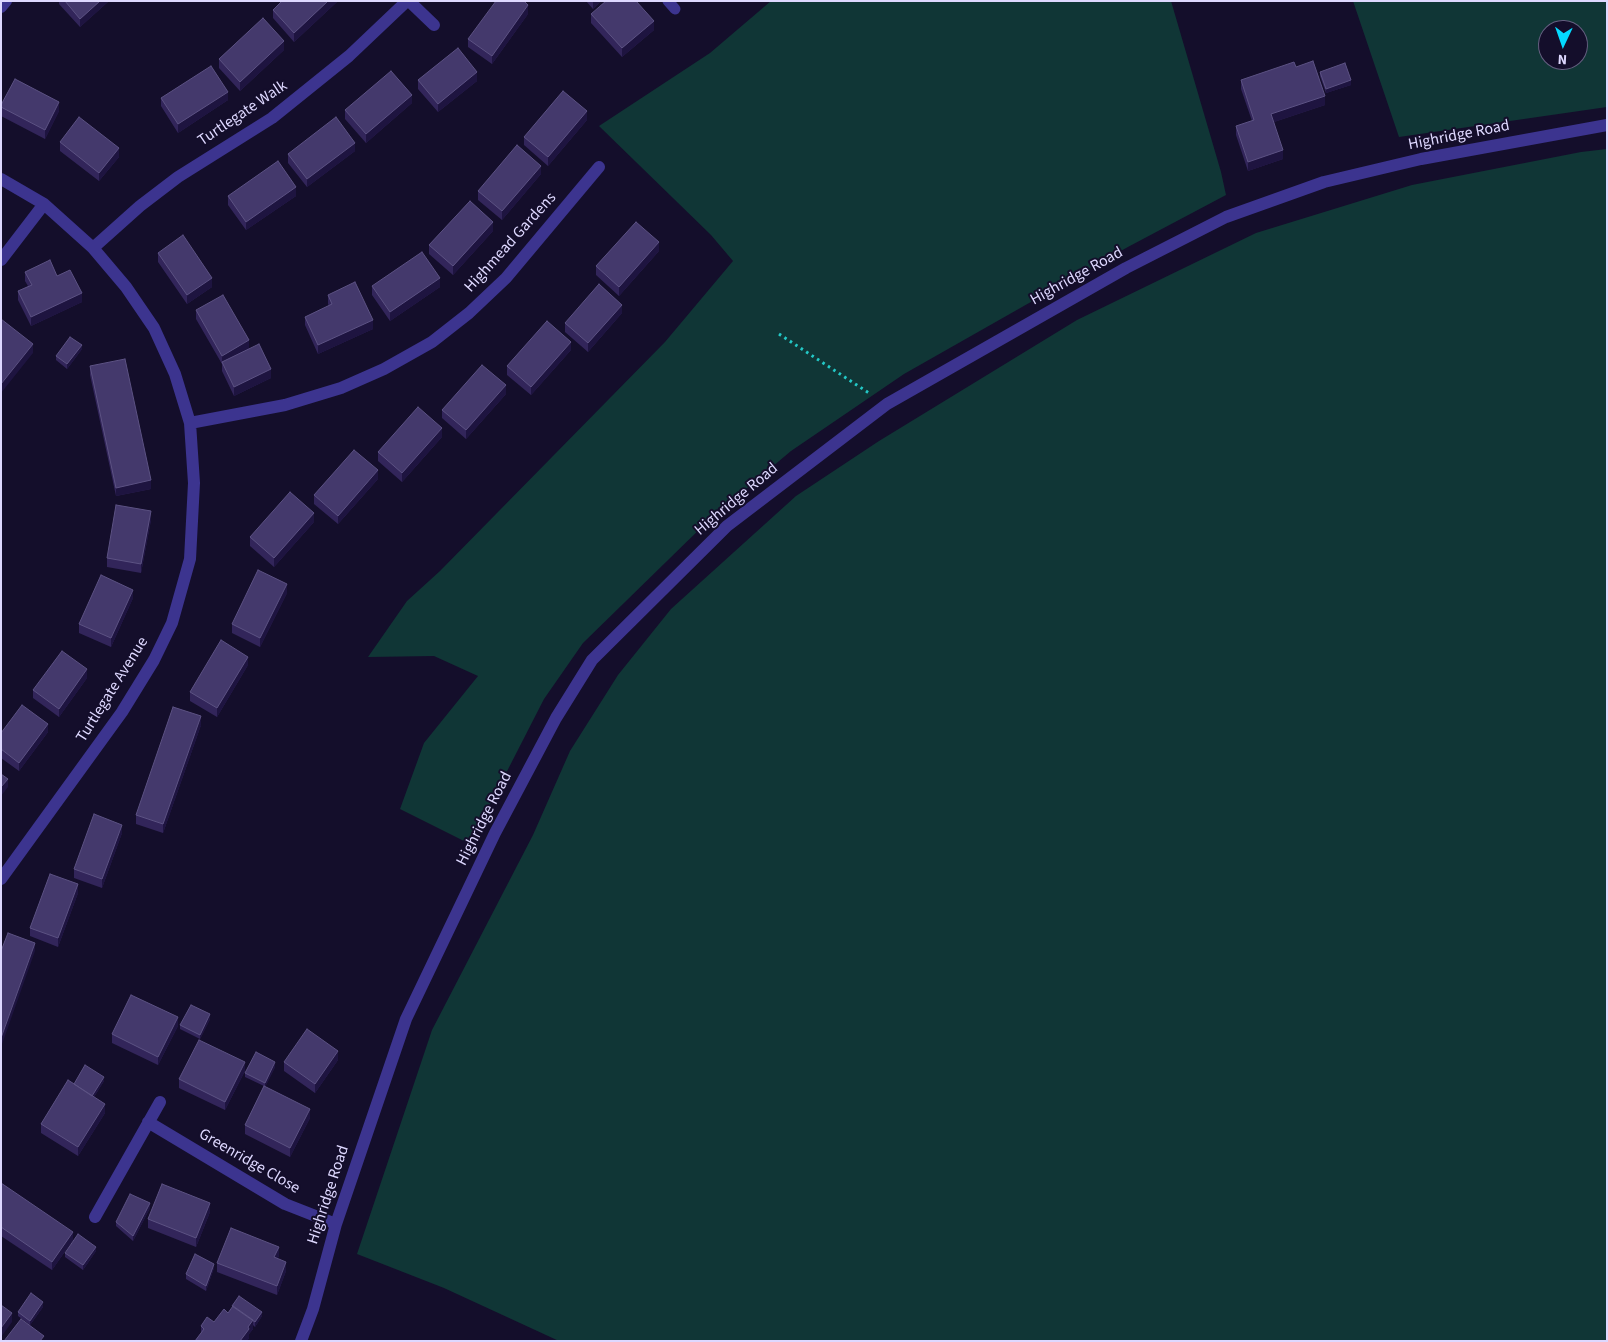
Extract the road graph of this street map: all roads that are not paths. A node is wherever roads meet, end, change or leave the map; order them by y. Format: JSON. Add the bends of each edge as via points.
{"nodes":[{"id":1,"x":6,"y":1,"type":"edge"},
{"id":2,"x":408,"y":1,"type":"edge"},
{"id":3,"x":1,"y":7,"type":"edge"},
{"id":4,"x":434,"y":24,"type":"dead end"},
{"id":5,"x":1607,"y":124,"type":"edge"},
{"id":6,"x":599,"y":168,"type":"dead end"},
{"id":7,"x":1,"y":179,"type":"edge"},
{"id":8,"x":44,"y":204,"type":"junction"},
{"id":9,"x":93,"y":248,"type":"junction"},
{"id":10,"x":1,"y":260,"type":"edge"},
{"id":11,"x":190,"y":423,"type":"junction"},
{"id":12,"x":1,"y":879,"type":"edge"},
{"id":13,"x":160,"y":1102,"type":"dead end"},
{"id":14,"x":148,"y":1122,"type":"junction"},
{"id":15,"x":95,"y":1217,"type":"dead end"},
{"id":16,"x":336,"y":1224,"type":"junction"},
{"id":17,"x":301,"y":1341,"type":"edge"}],
"edges":[{"from":1,"to":3,"type":"street"},
{"from":2,"to":4,"type":"street"},
{"from":2,"to":9,"type":"street","name":"Turtlegate Walk","via":[[349,56],[272,118],[178,177]]},
{"from":5,"to":16,"type":"street","name":"Highridge Road","via":[[1421,159],[1324,182],[1226,217],[1126,268],[886,404],[726,526],[592,660],[556,718],[495,832],[406,1019]]},
{"from":6,"to":11,"type":"street","name":"Highmead Gardens","via":[[506,278],[432,342],[341,388],[285,405]]},
{"from":7,"to":8,"type":"street","name":"Turtlegate Avenue"},
{"from":8,"to":9,"type":"street","name":"Turtlegate Avenue"},
{"from":8,"to":10,"type":"street"},
{"from":9,"to":11,"type":"street","name":"Turtlegate Avenue","via":[[154,328]]},
{"from":11,"to":12,"type":"street","name":"Turtlegate Avenue","via":[[194,483],[190,559],[172,623],[122,712]]},
{"from":13,"to":14,"type":"street"},
{"from":14,"to":15,"type":"street"},
{"from":14,"to":16,"type":"street","name":"Greenridge Close","via":[[285,1204]]},
{"from":16,"to":17,"type":"street","name":"Highridge Road"}]}
